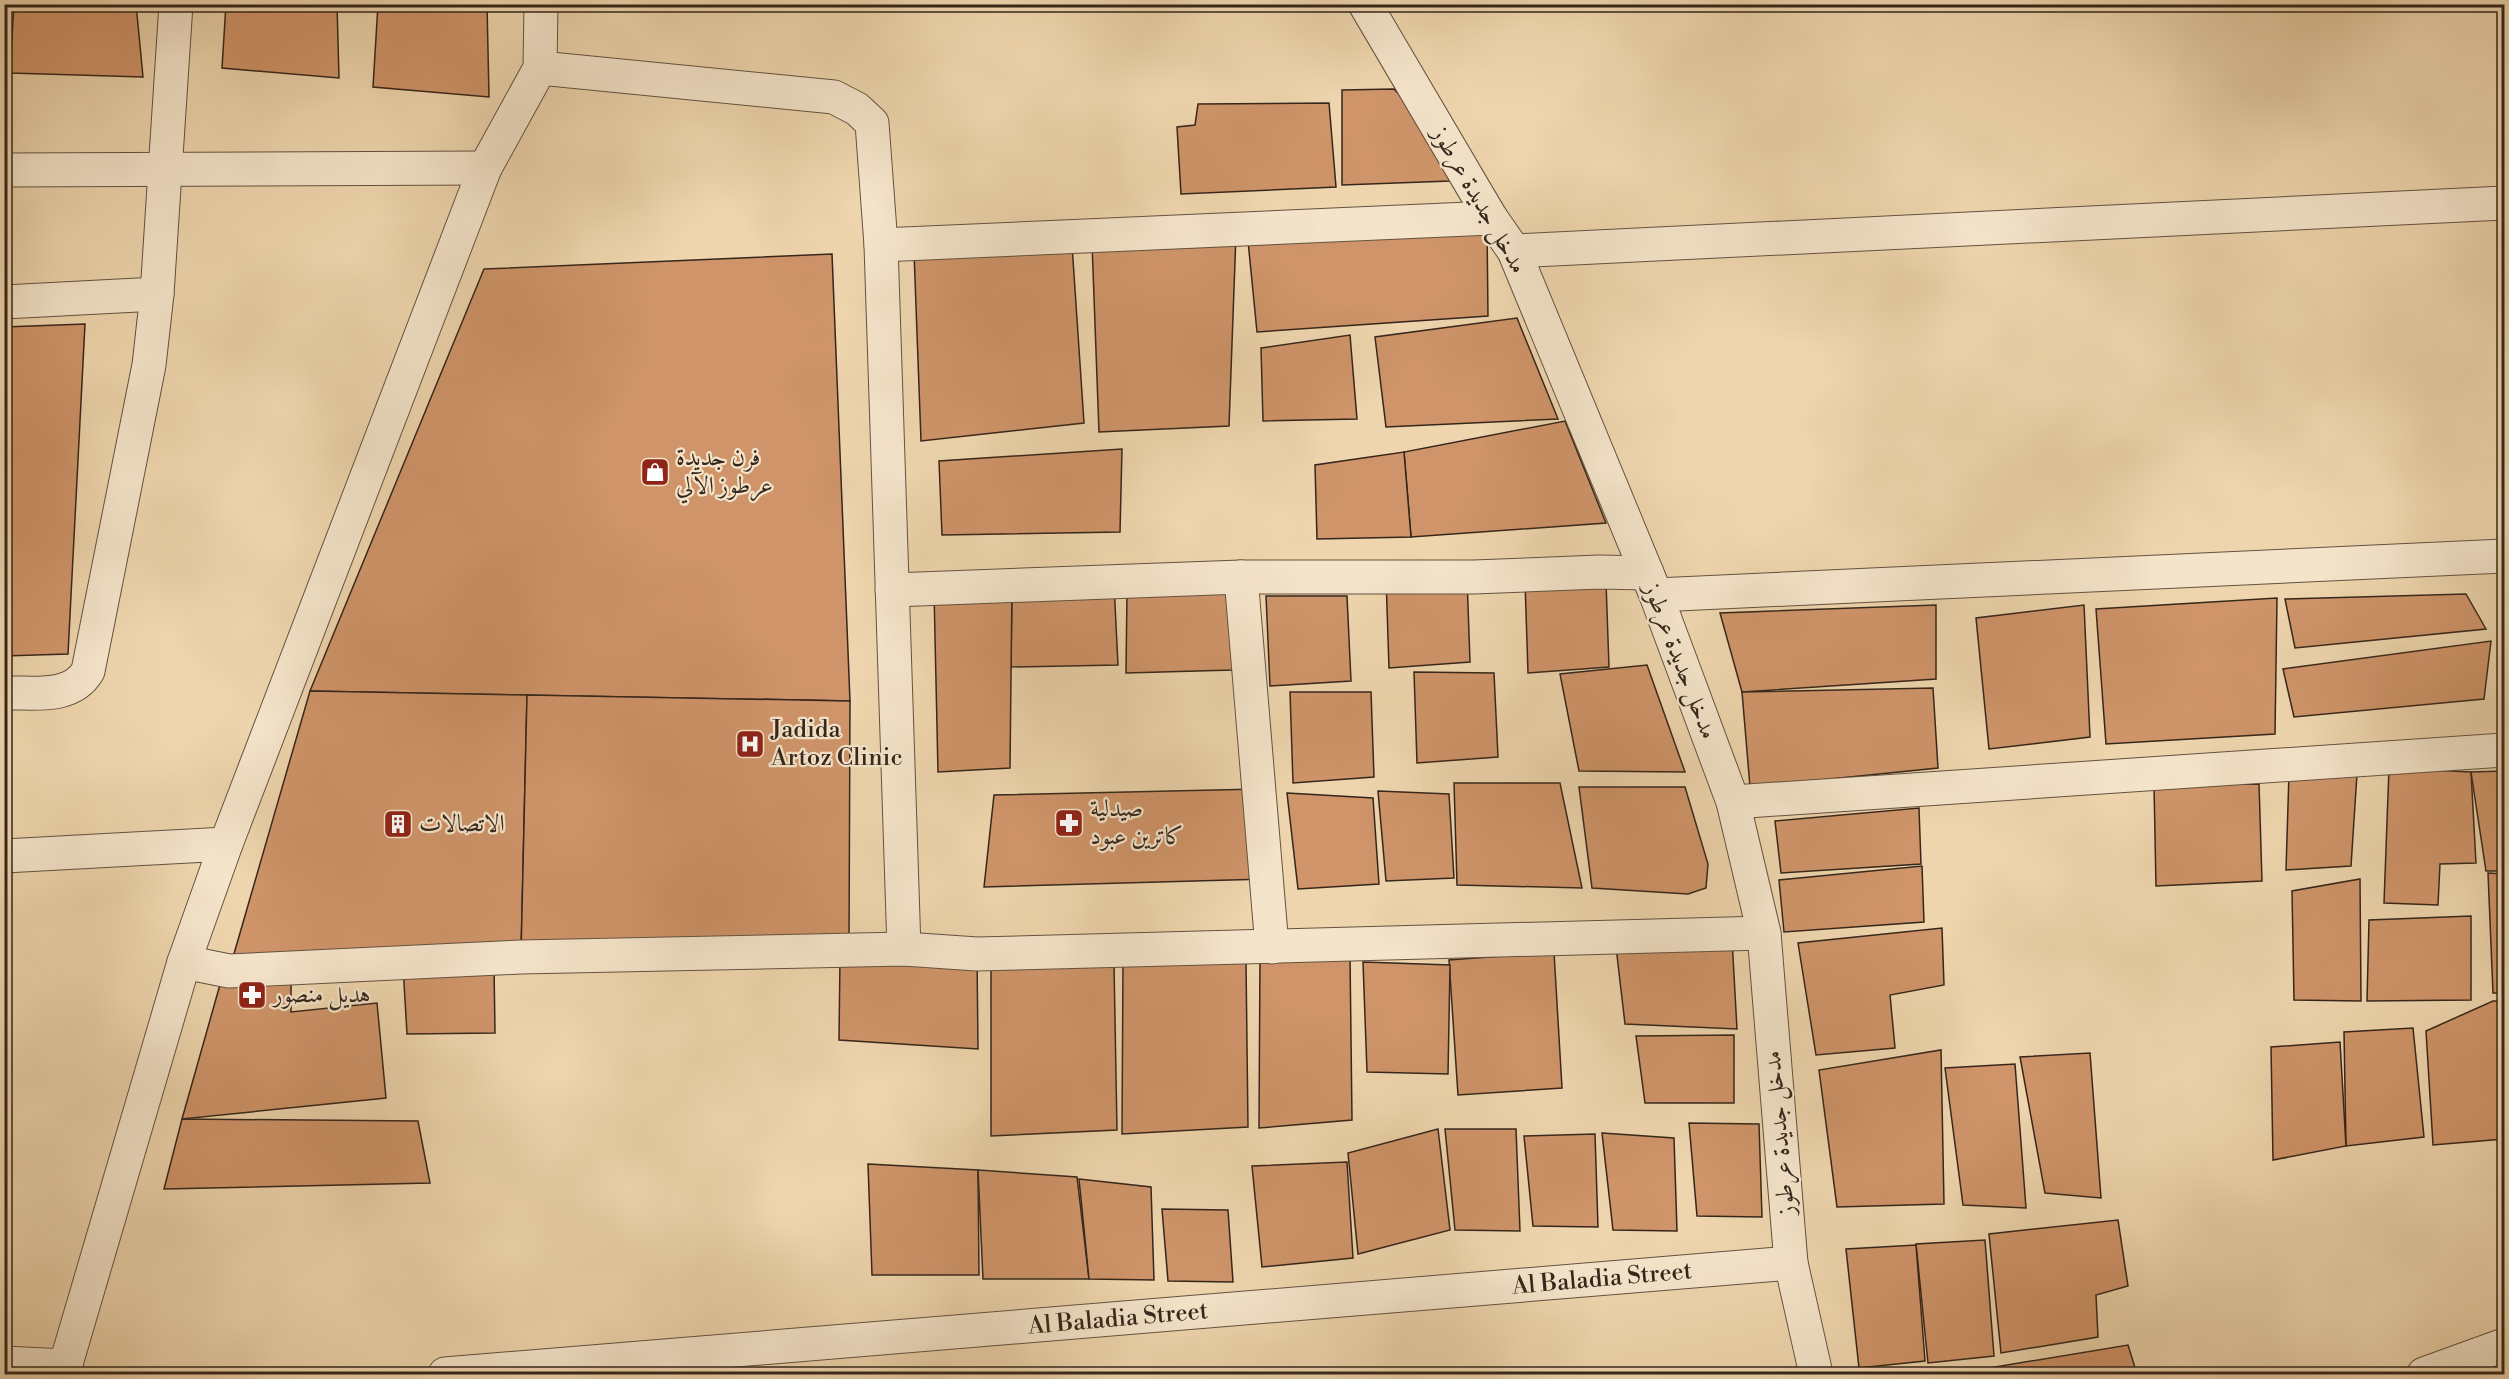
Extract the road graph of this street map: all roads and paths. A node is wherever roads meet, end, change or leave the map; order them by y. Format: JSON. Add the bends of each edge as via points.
{"nodes":[{"id":1,"x":176,"y":4,"type":"edge"},
{"id":2,"x":541,"y":4,"type":"edge"},
{"id":3,"x":1365,"y":4,"type":"edge"},
{"id":4,"x":540,"y":68,"type":"junction"},
{"id":5,"x":164,"y":168,"type":"junction"},
{"id":6,"x":485,"y":168,"type":"junction"},
{"id":7,"x":4,"y":170,"type":"edge"},
{"id":8,"x":2505,"y":203,"type":"edge"},
{"id":9,"x":1491,"y":218,"type":"junction"},
{"id":10,"x":881,"y":245,"type":"junction"},
{"id":11,"x":1514,"y":251,"type":"junction"},
{"id":12,"x":157,"y":294,"type":"junction"},
{"id":13,"x":4,"y":302,"type":"edge"},
{"id":14,"x":2505,"y":556,"type":"edge"},
{"id":15,"x":1241,"y":577,"type":"junction"},
{"id":16,"x":1652,"y":584,"type":"junction"},
{"id":17,"x":892,"y":590,"type":"junction"},
{"id":18,"x":4,"y":693,"type":"edge"},
{"id":19,"x":2505,"y":750,"type":"edge"},
{"id":20,"x":1733,"y":802,"type":"junction"},
{"id":21,"x":226,"y":844,"type":"junction"},
{"id":22,"x":4,"y":856,"type":"edge"},
{"id":23,"x":1764,"y":933,"type":"junction"},
{"id":24,"x":1272,"y":946,"type":"junction"},
{"id":25,"x":904,"y":949,"type":"junction"},
{"id":26,"x":184,"y":962,"type":"junction"},
{"id":27,"x":1791,"y":1263,"type":"junction"},
{"id":28,"x":2505,"y":1345,"type":"edge"},
{"id":29,"x":9,"y":1363,"type":"edge"},
{"id":30,"x":65,"y":1370,"type":"edge"},
{"id":31,"x":445,"y":1374,"type":"edge"},
{"id":32,"x":1816,"y":1374,"type":"edge"},
{"id":33,"x":2424,"y":1374,"type":"edge"}],
"edges":[{"from":1,"to":5,"type":"street"},
{"from":2,"to":4,"type":"street"},
{"from":3,"to":9,"type":"street","name":"مدخل جديدة عرطوز"},
{"from":4,"to":6,"type":"street"},
{"from":4,"to":10,"type":"street","via":[[834,96],[872,123]]},
{"from":5,"to":6,"type":"street"},
{"from":5,"to":7,"type":"street"},
{"from":5,"to":12,"type":"street"},
{"from":6,"to":21,"type":"street"},
{"from":8,"to":11,"type":"street"},
{"from":9,"to":10,"type":"street"},
{"from":9,"to":11,"type":"street","name":"مدخل جديدة عرطوز"},
{"from":10,"to":17,"type":"street"},
{"from":11,"to":16,"type":"street","name":"مدخل جديدة عرطوز"},
{"from":12,"to":13,"type":"street"},
{"from":12,"to":18,"type":"street","via":[[140,412],[88,670],[76,686],[66,690]]},
{"from":14,"to":16,"type":"street"},
{"from":15,"to":16,"type":"street","via":[[1474,577],[1599,572]]},
{"from":15,"to":17,"type":"street"},
{"from":15,"to":24,"type":"street"},
{"from":16,"to":20,"type":"street","name":"مدخل جديدة عرطوز"},
{"from":17,"to":25,"type":"street"},
{"from":19,"to":20,"type":"street"},
{"from":20,"to":23,"type":"street","name":"مدخل جديدة عرطوز"},
{"from":21,"to":22,"type":"street"},
{"from":21,"to":26,"type":"street"},
{"from":23,"to":24,"type":"street"},
{"from":23,"to":27,"type":"street","name":"مدخل جديدة عرطوز"},
{"from":24,"to":25,"type":"street","via":[[977,954]]},
{"from":25,"to":26,"type":"street","via":[[521,957],[229,971]]},
{"from":26,"to":30,"type":"street"},
{"from":27,"to":31,"type":"street","name":"Al Baladia Street"},
{"from":27,"to":32,"type":"street","name":"مدخل جديدة عرطوز"},
{"from":28,"to":33,"type":"street"},
{"from":29,"to":30,"type":"street"}]}
